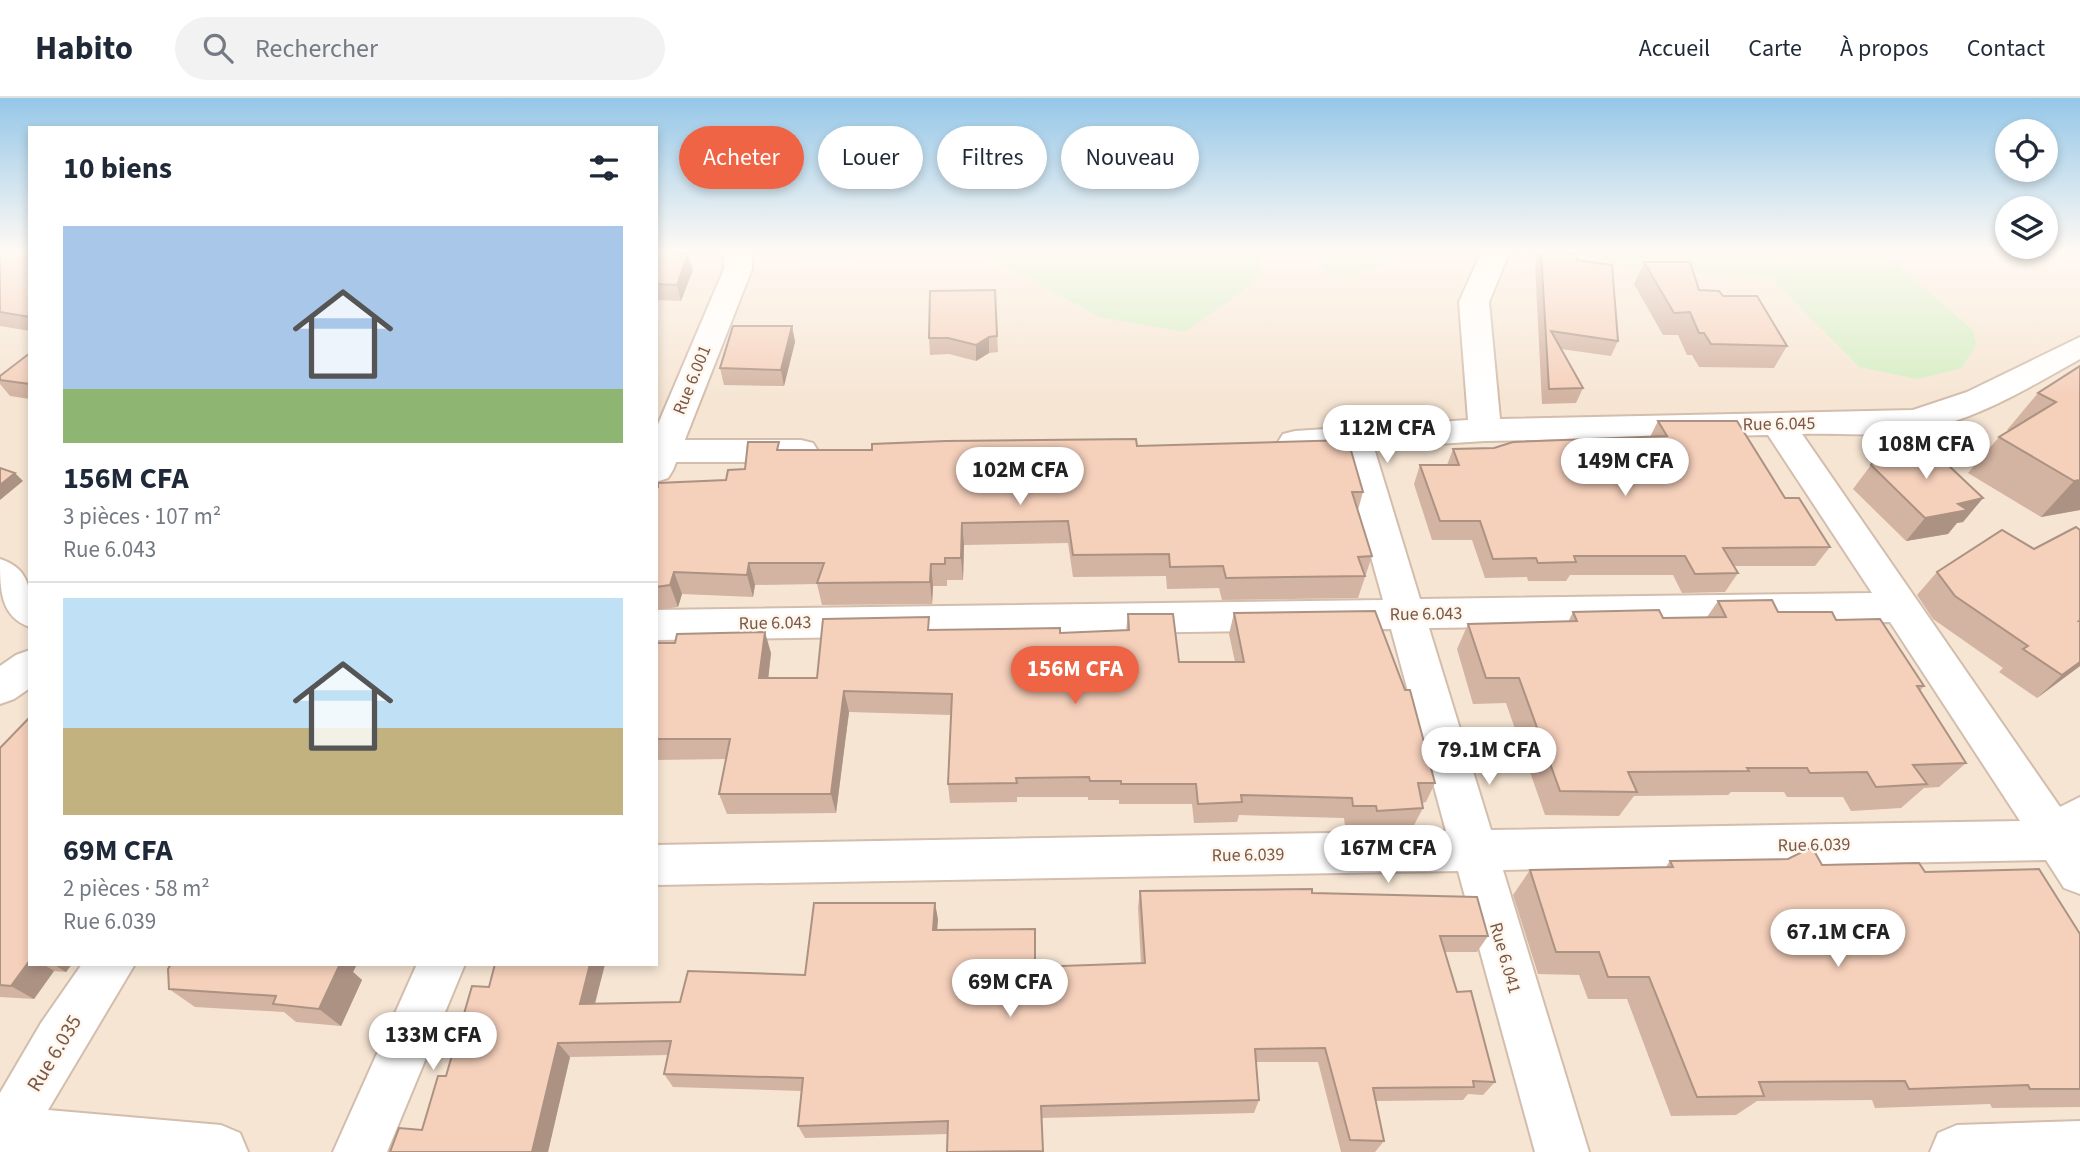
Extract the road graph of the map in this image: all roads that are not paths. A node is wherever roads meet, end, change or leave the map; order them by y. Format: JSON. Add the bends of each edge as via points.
{"nodes":[{"id":1,"x":725,"y":300,"type":"edge"},
{"id":2,"x":1475,"y":300,"type":"edge"},
{"id":3,"x":2080,"y":346,"type":"edge"},
{"id":4,"x":1778,"y":424,"type":"junction"},
{"id":5,"x":1485,"y":430,"type":"junction"},
{"id":6,"x":1355,"y":440,"type":"junction"},
{"id":7,"x":1259,"y":444,"type":"edge"},
{"id":8,"x":830,"y":451,"type":"edge"},
{"id":9,"x":659,"y":457,"type":"edge"},
{"id":10,"x":0,"y":573,"type":"edge"},
{"id":11,"x":1901,"y":607,"type":"junction"},
{"id":12,"x":28,"y":610,"type":"edge"},
{"id":13,"x":1406,"y":614,"type":"junction"},
{"id":14,"x":658,"y":625,"type":"edge"},
{"id":15,"x":28,"y":667,"type":"edge"},
{"id":16,"x":0,"y":688,"type":"edge"},
{"id":17,"x":2073,"y":843,"type":"edge"},
{"id":18,"x":1474,"y":851,"type":"junction"},
{"id":19,"x":658,"y":865,"type":"edge"},
{"id":20,"x":110,"y":966,"type":"edge"},
{"id":21,"x":440,"y":966,"type":"edge"},
{"id":22,"x":3,"y":1138,"type":"edge"},
{"id":23,"x":2080,"y":1148,"type":"edge"},
{"id":24,"x":221,"y":1152,"type":"edge"},
{"id":25,"x":360,"y":1152,"type":"edge"},
{"id":26,"x":1562,"y":1152,"type":"edge"},
{"id":27,"x":1957,"y":1152,"type":"edge"}],
"edges":[{"from":1,"to":9,"type":"street","name":"Rue 6.001"},
{"from":2,"to":5,"type":"street"},
{"from":3,"to":4,"type":"street","name":"Rue 6.045","via":[[1977,402],[1944,414],[1913,421]]},
{"from":4,"to":5,"type":"street","name":"Rue 6.045"},
{"from":4,"to":11,"type":"street"},
{"from":5,"to":6,"type":"street","name":"Rue 6.045"},
{"from":6,"to":7,"type":"street","name":"Rue 6.045"},
{"from":6,"to":13,"type":"street","name":"Rue 6.041"},
{"from":8,"to":9,"type":"street"},
{"from":10,"to":12,"type":"street"},
{"from":11,"to":13,"type":"street","name":"Rue 6.043"},
{"from":11,"to":17,"type":"street"},
{"from":13,"to":14,"type":"street","name":"Rue 6.043"},
{"from":13,"to":18,"type":"street","name":"Rue 6.041"},
{"from":15,"to":16,"type":"street"},
{"from":17,"to":18,"type":"street","name":"Rue 6.039"},
{"from":18,"to":19,"type":"street","name":"Rue 6.039"},
{"from":18,"to":26,"type":"street","name":"Rue 6.041"},
{"from":20,"to":22,"type":"street","name":"Rue 6.035","via":[[59,1041]]},
{"from":21,"to":25,"type":"street"},
{"from":22,"to":24,"type":"street"},
{"from":23,"to":27,"type":"street"}]}
